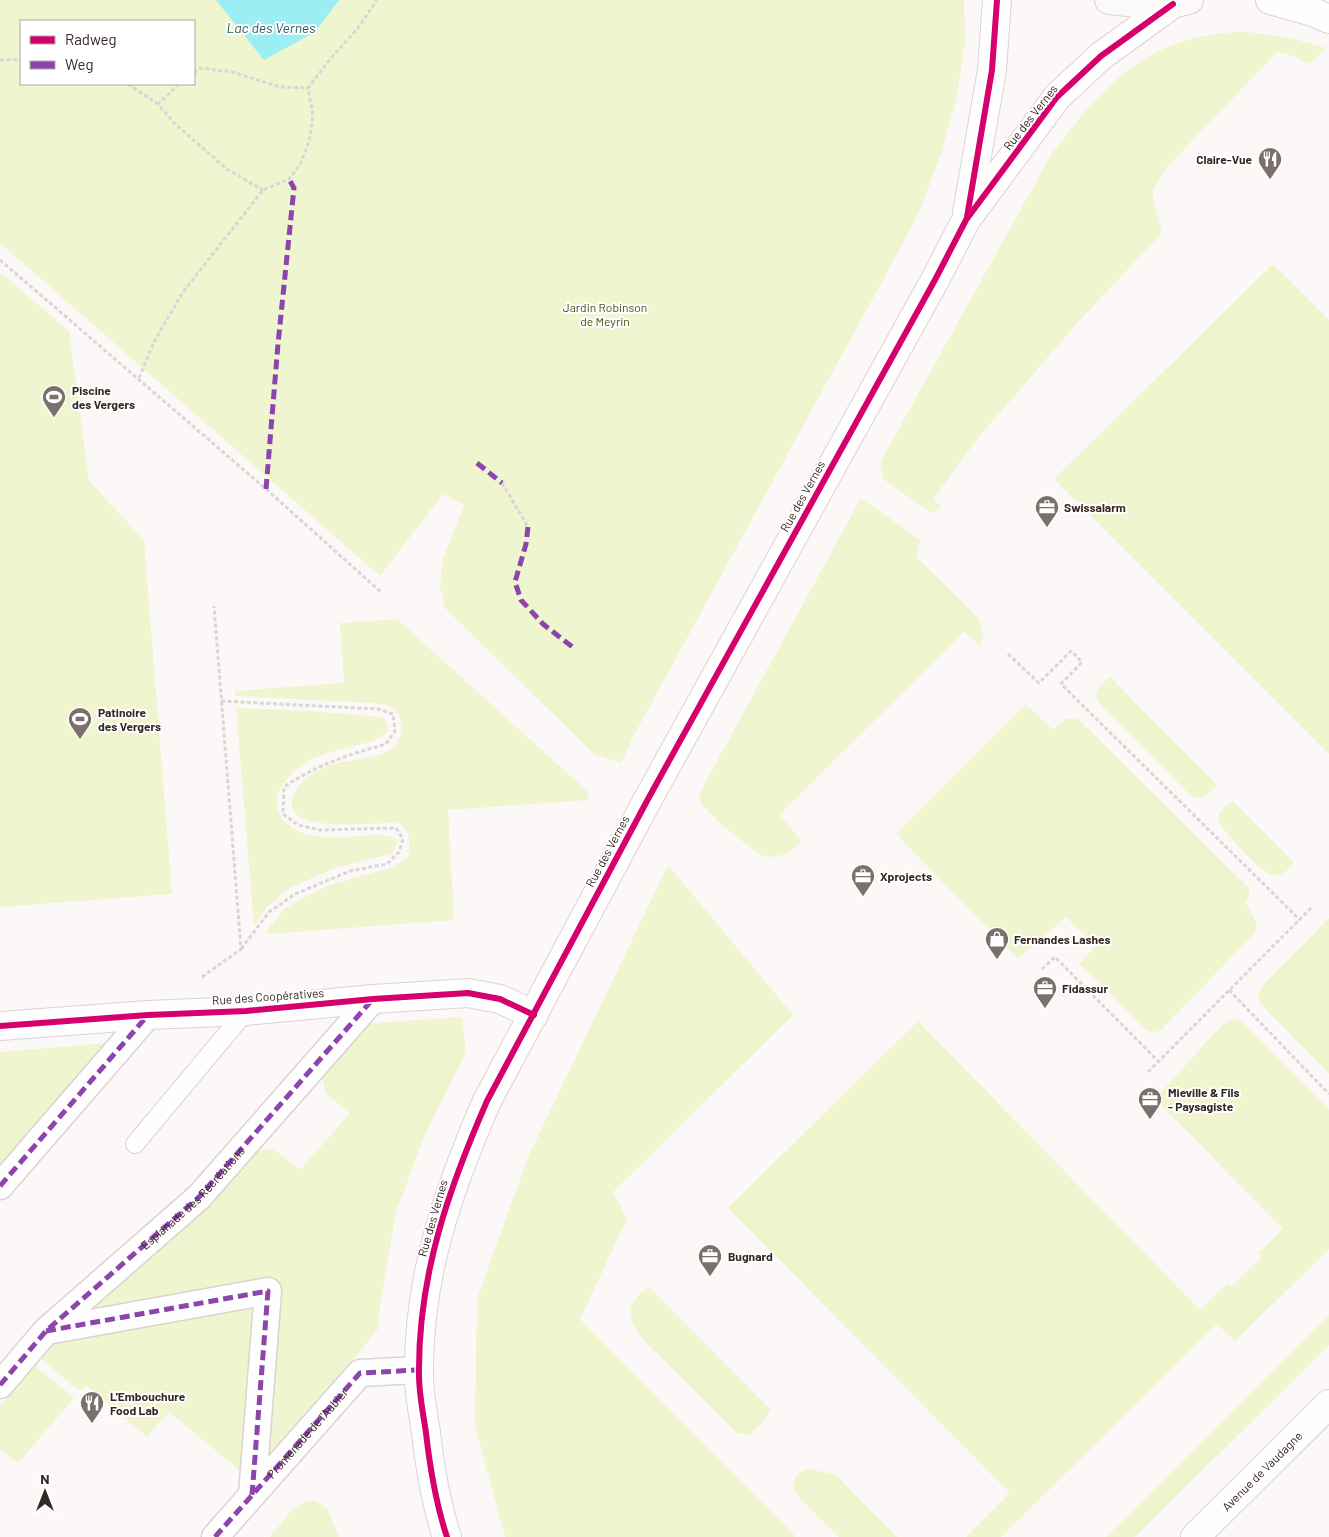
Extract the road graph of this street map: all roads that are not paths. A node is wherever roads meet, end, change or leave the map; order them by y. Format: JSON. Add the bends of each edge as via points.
{"nodes":[{"id":1,"x":996,"y":0,"type":"edge"},
{"id":2,"x":1109,"y":0,"type":"edge"},
{"id":3,"x":1270,"y":0,"type":"edge"},
{"id":4,"x":1181,"y":2,"type":"edge"},
{"id":5,"x":1329,"y":19,"type":"edge"},
{"id":6,"x":966,"y":220,"type":"junction"},
{"id":7,"x":373,"y":999,"type":"junction"},
{"id":8,"x":246,"y":1011,"type":"junction"},
{"id":9,"x":148,"y":1015,"type":"junction"},
{"id":10,"x":534,"y":1015,"type":"junction"},
{"id":11,"x":0,"y":1026,"type":"edge"},
{"id":12,"x":135,"y":1144,"type":"dead end"},
{"id":13,"x":0,"y":1186,"type":"edge"},
{"id":14,"x":46,"y":1331,"type":"junction"},
{"id":15,"x":418,"y":1370,"type":"junction"},
{"id":16,"x":0,"y":1385,"type":"edge"},
{"id":17,"x":1329,"y":1404,"type":"edge"},
{"id":18,"x":252,"y":1495,"type":"junction"},
{"id":19,"x":215,"y":1537,"type":"edge"},
{"id":20,"x":447,"y":1537,"type":"edge"},
{"id":21,"x":1195,"y":1537,"type":"edge"}],
"edges":[{"from":1,"to":6,"type":"street","name":"Rue des Vernes","via":[[992,70]]},
{"from":2,"to":4,"type":"main road","via":[[1142,4]]},
{"from":3,"to":5,"type":"street"},
{"from":4,"to":6,"type":"street","name":"Rue des Vernes","via":[[1101,56],[1057,97]]},
{"from":6,"to":10,"type":"street","name":"Rue des Vernes","via":[[648,799]]},
{"from":7,"to":8,"type":"street","name":"Rue des Coopératives"},
{"from":7,"to":10,"type":"street","name":"Rue des Coopératives","via":[[468,993],[500,999]]},
{"from":7,"to":14,"type":"street","name":"Esplanade des Récréations","via":[[199,1197]]},
{"from":8,"to":9,"type":"street","name":"Rue des Coopératives"},
{"from":8,"to":12,"type":"lane"},
{"from":9,"to":11,"type":"street","name":"Rue des Coopératives"},
{"from":9,"to":13,"type":"street"},
{"from":10,"to":15,"type":"street","name":"Rue des Vernes","via":[[486,1102],[447,1200],[424,1292]]},
{"from":14,"to":16,"type":"street","name":"Esplanade des Récréations"},
{"from":14,"to":18,"type":"street","via":[[268,1291]]},
{"from":15,"to":18,"type":"street","name":"Promenade de l'Aubier","via":[[360,1373]]},
{"from":15,"to":20,"type":"street","name":"Rue des Vernes","via":[[428,1456]]},
{"from":17,"to":21,"type":"street","name":"Avenue de Vaudagne"},
{"from":18,"to":19,"type":"street","name":"Promenade de l'Aubier"}]}
